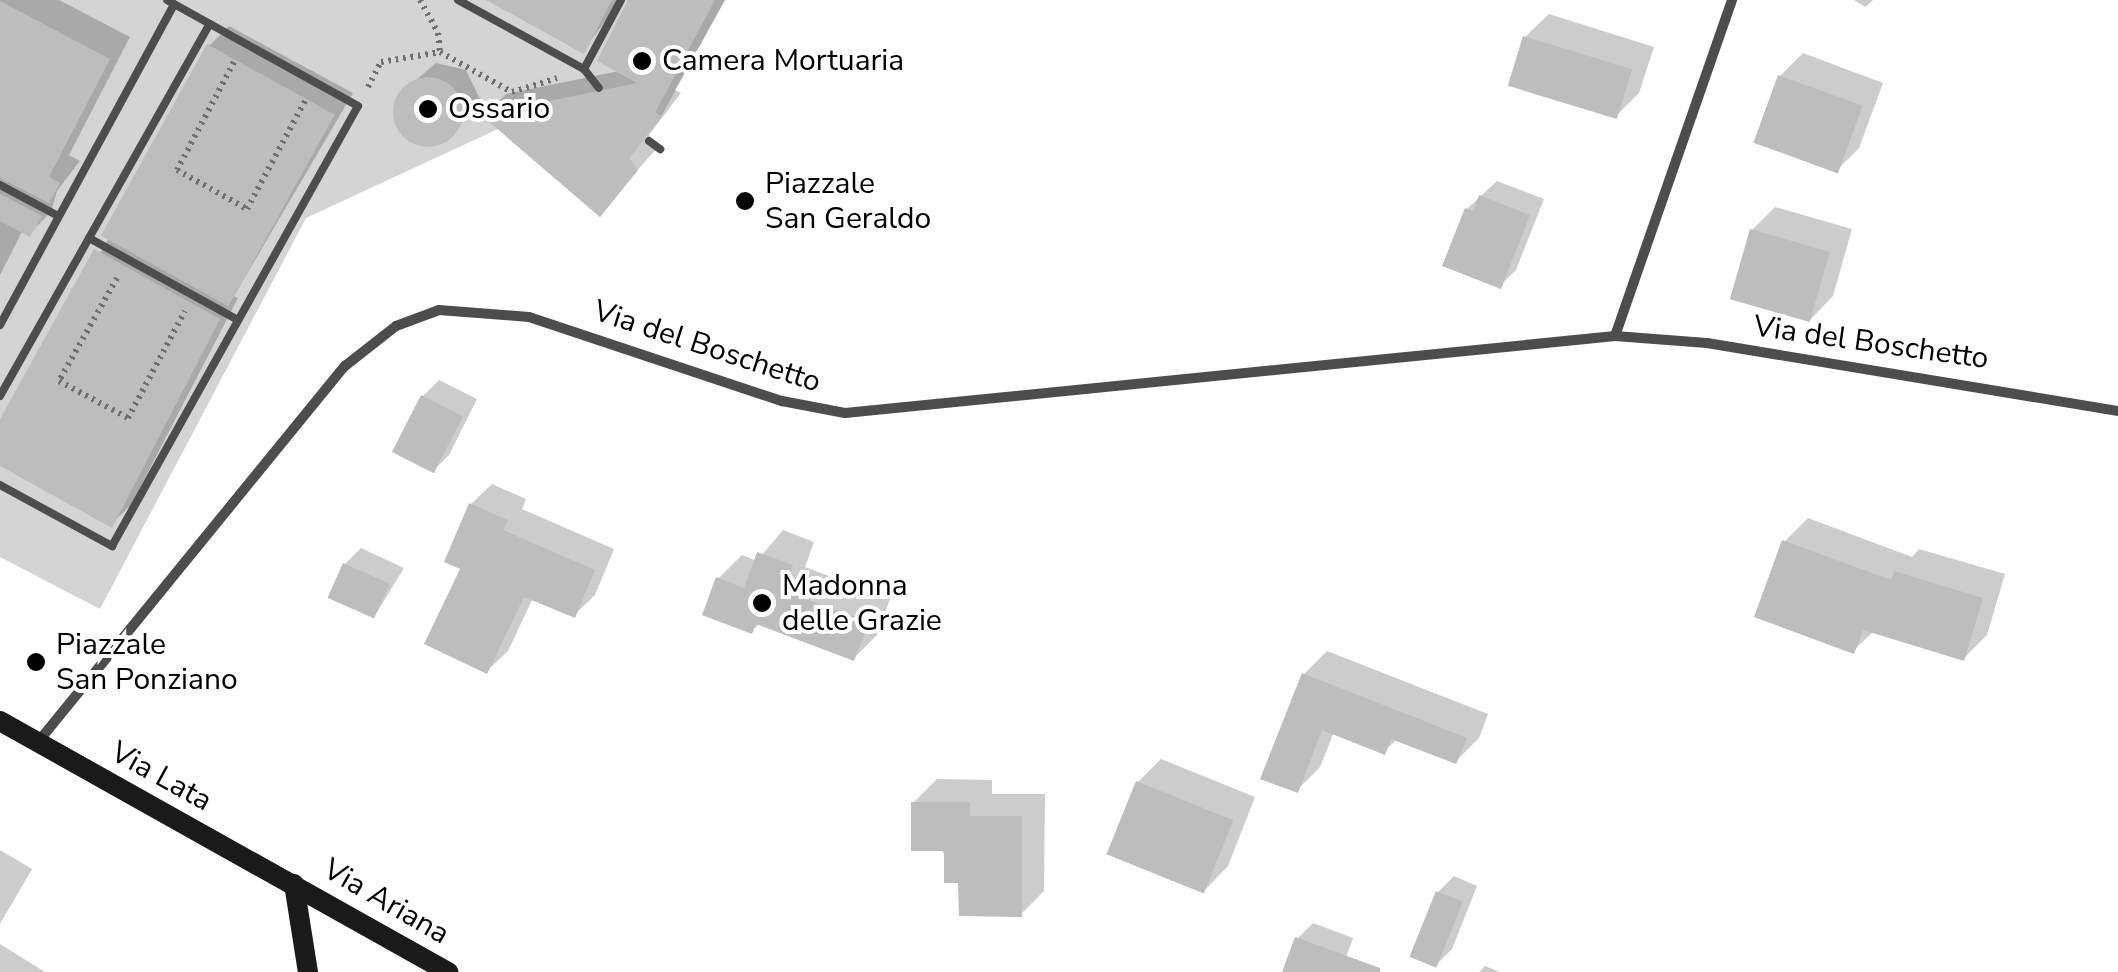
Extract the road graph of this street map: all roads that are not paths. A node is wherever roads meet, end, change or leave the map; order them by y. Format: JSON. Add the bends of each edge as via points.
{"nodes":[{"id":1,"x":458,"y":0,"type":"edge"},
{"id":2,"x":621,"y":0,"type":"edge"},
{"id":3,"x":1732,"y":0,"type":"edge"},
{"id":4,"x":172,"y":1,"type":"edge"},
{"id":5,"x":210,"y":24,"type":"junction"},
{"id":6,"x":584,"y":69,"type":"junction"},
{"id":7,"x":599,"y":88,"type":"dead end"},
{"id":8,"x":650,"y":141,"type":"dead end"},
{"id":9,"x":660,"y":150,"type":"dead end"},
{"id":10,"x":0,"y":185,"type":"edge"},
{"id":11,"x":58,"y":216,"type":"junction"},
{"id":12,"x":89,"y":238,"type":"junction"},
{"id":13,"x":238,"y":320,"type":"junction"},
{"id":14,"x":0,"y":325,"type":"edge"},
{"id":15,"x":1615,"y":336,"type":"junction"},
{"id":16,"x":0,"y":396,"type":"edge"},
{"id":17,"x":2118,"y":411,"type":"edge"},
{"id":18,"x":0,"y":485,"type":"edge"},
{"id":19,"x":0,"y":721,"type":"edge"},
{"id":20,"x":38,"y":742,"type":"junction"},
{"id":21,"x":294,"y":884,"type":"junction"},
{"id":22,"x":308,"y":972,"type":"edge"},
{"id":23,"x":448,"y":972,"type":"edge"}],
"edges":[{"from":1,"to":6,"type":"lane"},
{"from":2,"to":6,"type":"lane"},
{"from":3,"to":15,"type":"street"},
{"from":4,"to":5,"type":"lane"},
{"from":4,"to":11,"type":"lane"},
{"from":5,"to":12,"type":"lane"},
{"from":5,"to":13,"type":"lane","via":[[358,106]]},
{"from":6,"to":7,"type":"lane"},
{"from":8,"to":9,"type":"lane"},
{"from":10,"to":11,"type":"lane"},
{"from":11,"to":14,"type":"lane"},
{"from":12,"to":13,"type":"lane"},
{"from":12,"to":16,"type":"lane"},
{"from":13,"to":18,"type":"lane","via":[[112,546]]},
{"from":15,"to":17,"type":"street","name":"Via del Boschetto","via":[[1707,343]]},
{"from":15,"to":20,"type":"street","name":"Via del Boschetto","via":[[867,414],[797,405],[529,317],[479,308],[422,314],[381,335],[337,375]]},
{"from":19,"to":20,"type":"main road","name":"Via Lata"},
{"from":20,"to":21,"type":"main road","name":"Via Lata"},
{"from":21,"to":22,"type":"main road"},
{"from":21,"to":23,"type":"main road","name":"Via Ariana"}]}
